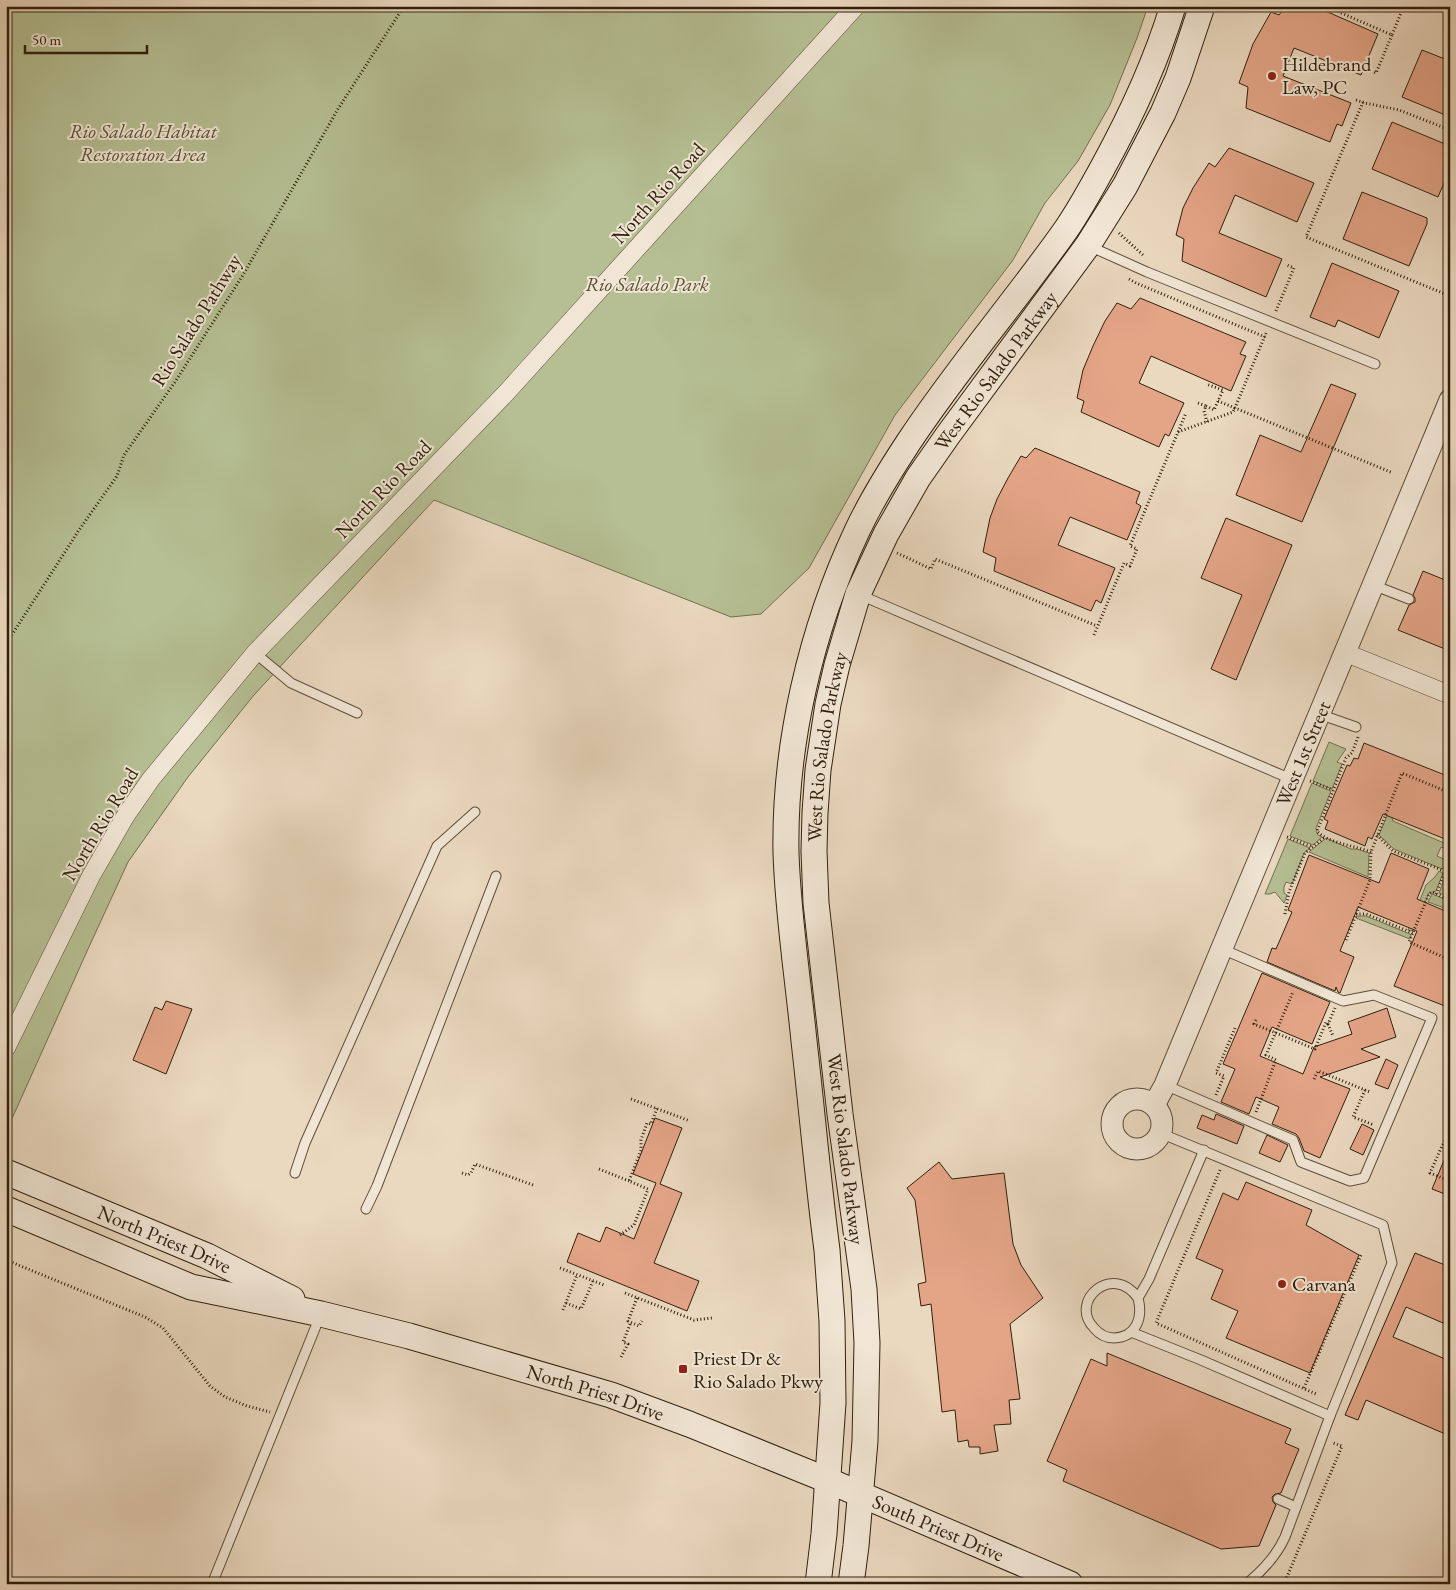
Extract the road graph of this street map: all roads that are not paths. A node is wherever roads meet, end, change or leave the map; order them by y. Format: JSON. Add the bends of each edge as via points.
{"nodes":[{"id":1,"x":856,"y":6,"type":"edge"},
{"id":2,"x":1173,"y":6,"type":"edge"},
{"id":3,"x":1202,"y":6,"type":"edge"},
{"id":4,"x":1066,"y":229,"type":"junction"},
{"id":5,"x":1088,"y":246,"type":"junction"},
{"id":6,"x":1375,"y":364,"type":"dead end"},
{"id":7,"x":1450,"y":400,"type":"edge"},
{"id":8,"x":1373,"y":584,"type":"junction"},
{"id":9,"x":846,"y":590,"type":"junction"},
{"id":10,"x":1409,"y":599,"type":"dead end"},
{"id":11,"x":255,"y":652,"type":"junction"},
{"id":12,"x":1346,"y":653,"type":"junction"},
{"id":13,"x":1450,"y":695,"type":"edge"},
{"id":14,"x":357,"y":713,"type":"dead end"},
{"id":15,"x":1319,"y":714,"type":"junction"},
{"id":16,"x":1357,"y":731,"type":"road end"},
{"id":17,"x":1301,"y":780,"type":"junction"},
{"id":18,"x":475,"y":812,"type":"dead end"},
{"id":19,"x":496,"y":876,"type":"dead end"},
{"id":20,"x":1221,"y":949,"type":"junction"},
{"id":21,"x":6,"y":1048,"type":"edge"},
{"id":22,"x":1165,"y":1085,"type":"junction"},
{"id":23,"x":1154,"y":1105,"type":"junction"},
{"id":24,"x":826,"y":1115,"type":"junction"},
{"id":25,"x":1160,"y":1133,"type":"junction"},
{"id":26,"x":1204,"y":1150,"type":"junction"},
{"id":27,"x":6,"y":1172,"type":"edge"},
{"id":28,"x":295,"y":1173,"type":"dead end"},
{"id":29,"x":6,"y":1209,"type":"edge"},
{"id":30,"x":366,"y":1209,"type":"dead end"},
{"id":31,"x":1138,"y":1298,"type":"junction"},
{"id":32,"x":322,"y":1314,"type":"junction"},
{"id":33,"x":1131,"y":1332,"type":"junction"},
{"id":34,"x":1330,"y":1416,"type":"junction"},
{"id":35,"x":827,"y":1480,"type":"junction"},
{"id":36,"x":860,"y":1495,"type":"junction"},
{"id":37,"x":1278,"y":1499,"type":"dead end"},
{"id":38,"x":1296,"y":1507,"type":"junction"},
{"id":39,"x":212,"y":1584,"type":"edge"},
{"id":40,"x":818,"y":1584,"type":"edge"},
{"id":41,"x":851,"y":1584,"type":"edge"},
{"id":42,"x":1070,"y":1584,"type":"edge"},
{"id":43,"x":1248,"y":1584,"type":"edge"}],
"edges":[{"from":1,"to":11,"type":"street","name":"North Rio Road","via":[[506,393]]},
{"from":2,"to":4,"type":"main road","name":"West Rio Salado Parkway","via":[[1157,52],[1122,131]]},
{"from":3,"to":5,"type":"main road","name":"West Rio Salado Parkway","via":[[1160,120]]},
{"from":4,"to":5,"type":"main road"},
{"from":4,"to":9,"type":"main road","name":"West Rio Salado Parkway","via":[[947,386],[879,489],[857,531]]},
{"from":5,"to":6,"type":"lane"},
{"from":5,"to":9,"type":"main road","name":"West Rio Salado Parkway","via":[[948,435],[918,478],[886,534]]},
{"from":7,"to":8,"type":"street","name":"West 1st Street"},
{"from":8,"to":10,"type":"lane"},
{"from":8,"to":12,"type":"street","name":"West 1st Street"},
{"from":9,"to":17,"type":"lane"},
{"from":9,"to":24,"type":"main road","name":"West Rio Salado Parkway","via":[[819,629],[800,707],[787,820],[788,894]]},
{"from":11,"to":14,"type":"lane","via":[[292,683]]},
{"from":11,"to":21,"type":"street","name":"North Rio Road","via":[[151,779],[126,815],[90,876]]},
{"from":12,"to":13,"type":"street"},
{"from":12,"to":15,"type":"street","name":"West 1st Street"},
{"from":15,"to":16,"type":"lane"},
{"from":15,"to":17,"type":"street","name":"West 1st Street"},
{"from":17,"to":20,"type":"street","name":"West 1st Street"},
{"from":18,"to":28,"type":"lane","via":[[437,846],[305,1143]]},
{"from":19,"to":30,"type":"lane"},
{"from":20,"to":22,"type":"street","name":"West 1st Street"},
{"from":20,"to":22,"type":"lane","via":[[1343,1001],[1374,995],[1432,1018],[1364,1178],[1350,1181],[1301,1162],[1293,1140]]},
{"from":22,"to":23,"type":"street","name":"West 1st Street"},
{"from":23,"to":25,"type":"street","via":[[1162,1120]]},
{"from":23,"to":25,"type":"street","via":[[1138,1099],[1123,1103],[1113,1116],[1113,1132],[1122,1145],[1138,1149],[1154,1143]]},
{"from":24,"to":35,"type":"main road","name":"West Rio Salado Parkway","via":[[833,1403]]},
{"from":24,"to":36,"type":"main road","name":"West Rio Salado Parkway","via":[[864,1289],[866,1399]]},
{"from":25,"to":26,"type":"lane"},
{"from":26,"to":31,"type":"lane"},
{"from":26,"to":34,"type":"lane","via":[[1382,1225],[1392,1263]]},
{"from":27,"to":32,"type":"main road","name":"North Priest Drive","via":[[206,1256]]},
{"from":29,"to":32,"type":"main road","name":"North Priest Drive","via":[[191,1287]]},
{"from":31,"to":33,"type":"lane","via":[[1140,1316]]},
{"from":31,"to":33,"type":"lane","via":[[1126,1286],[1109,1284],[1093,1292],[1086,1309],[1087,1318],[1097,1332],[1114,1338]]},
{"from":32,"to":35,"type":"main road","name":"North Priest Drive","via":[[611,1394]]},
{"from":32,"to":39,"type":"lane"},
{"from":33,"to":34,"type":"lane"},
{"from":34,"to":38,"type":"lane"},
{"from":35,"to":36,"type":"main road","name":"North Priest Drive"},
{"from":35,"to":40,"type":"main road","name":"West Rio Salado Parkway"},
{"from":36,"to":41,"type":"main road","name":"West Rio Salado Parkway"},
{"from":36,"to":42,"type":"main road","name":"South Priest Drive"},
{"from":37,"to":38,"type":"lane"},
{"from":38,"to":43,"type":"lane","via":[[1279,1549]]}]}
